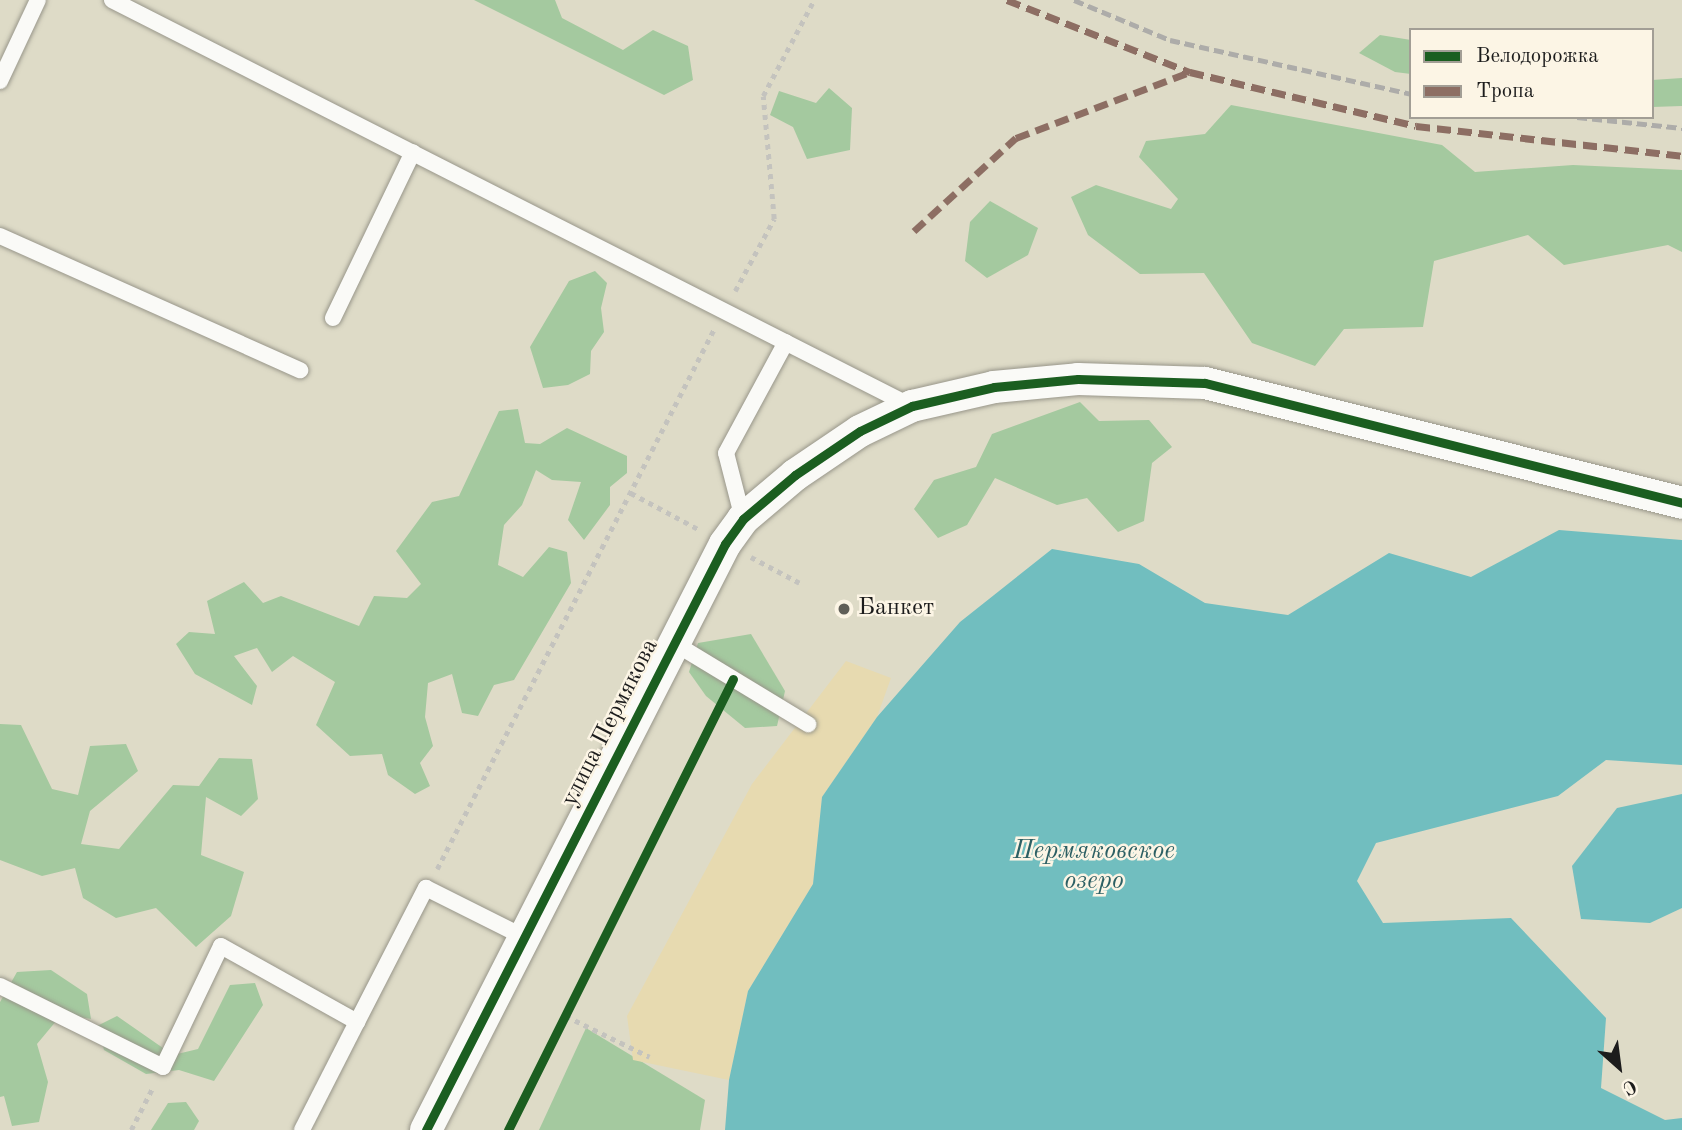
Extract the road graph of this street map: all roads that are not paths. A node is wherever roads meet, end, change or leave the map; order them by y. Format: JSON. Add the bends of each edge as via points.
{"nodes":[{"id":1,"x":38,"y":0,"type":"edge"},
{"id":2,"x":111,"y":0,"type":"edge"},
{"id":3,"x":0,"y":80,"type":"edge"},
{"id":4,"x":413,"y":152,"type":"junction"},
{"id":5,"x":0,"y":236,"type":"edge"},
{"id":6,"x":333,"y":318,"type":"dead end"},
{"id":7,"x":786,"y":342,"type":"junction"},
{"id":8,"x":300,"y":370,"type":"dead end"},
{"id":9,"x":912,"y":406,"type":"junction"},
{"id":10,"x":1682,"y":503,"type":"edge"},
{"id":11,"x":743,"y":519,"type":"junction"},
{"id":12,"x":674,"y":643,"type":"junction"},
{"id":13,"x":808,"y":724,"type":"dead end"},
{"id":14,"x":524,"y":937,"type":"junction"},
{"id":15,"x":0,"y":986,"type":"edge"},
{"id":16,"x":357,"y":1022,"type":"junction"},
{"id":17,"x":302,"y":1130,"type":"edge"},
{"id":18,"x":426,"y":1130,"type":"edge"}],
"edges":[{"from":1,"to":3,"type":"lane"},
{"from":2,"to":4,"type":"lane"},
{"from":4,"to":6,"type":"lane"},
{"from":4,"to":7,"type":"lane"},
{"from":5,"to":8,"type":"lane"},
{"from":7,"to":9,"type":"lane"},
{"from":7,"to":11,"type":"lane","via":[[726,453]]},
{"from":9,"to":10,"type":"street","name":"улица Пермякова","via":[[994,387],[1078,379],[1205,383]]},
{"from":9,"to":11,"type":"street","name":"улица Пермякова","via":[[860,431],[795,475]]},
{"from":11,"to":12,"type":"street","name":"улица Пермякова","via":[[717,557]]},
{"from":12,"to":13,"type":"lane"},
{"from":12,"to":14,"type":"street","name":"улица Пермякова"},
{"from":14,"to":16,"type":"lane","via":[[426,888]]},
{"from":14,"to":18,"type":"street","name":"улица Пермякова"},
{"from":15,"to":16,"type":"lane","via":[[163,1067],[221,946]]},
{"from":16,"to":17,"type":"lane"}]}
